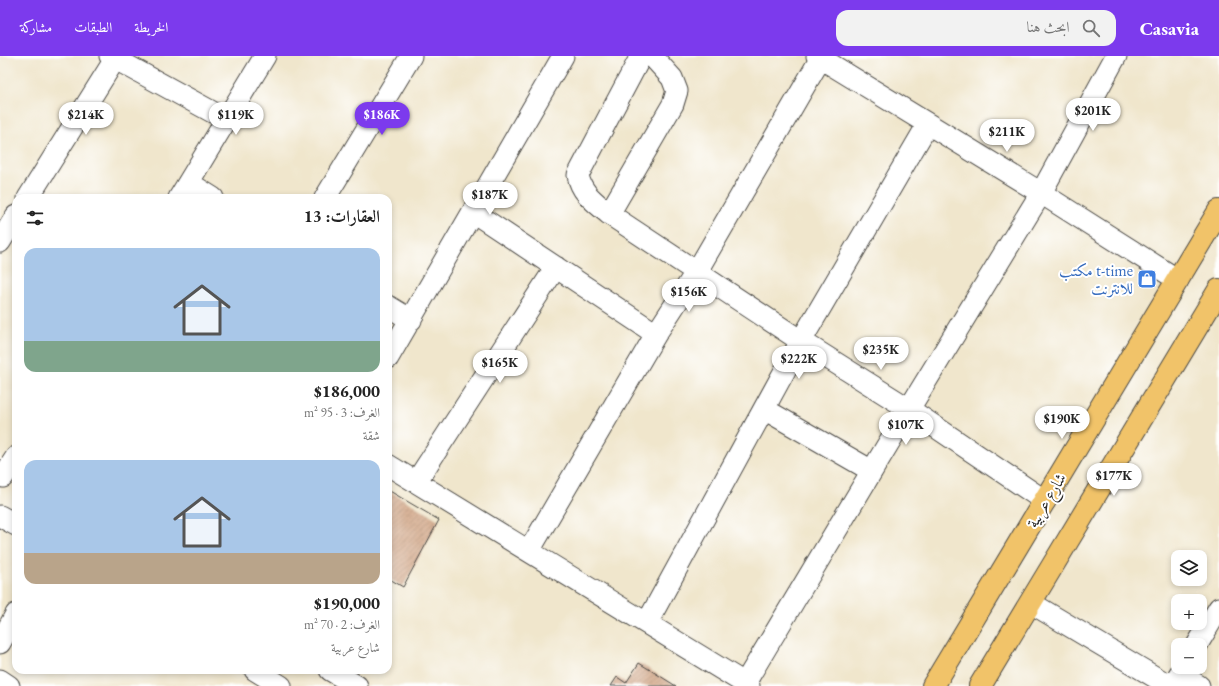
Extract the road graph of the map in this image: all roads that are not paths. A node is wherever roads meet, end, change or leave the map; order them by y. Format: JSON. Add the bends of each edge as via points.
{"nodes":[{"id":1,"x":265,"y":56,"type":"edge"},
{"id":2,"x":411,"y":56,"type":"edge"},
{"id":3,"x":563,"y":56,"type":"edge"},
{"id":4,"x":641,"y":56,"type":"edge"},
{"id":5,"x":652,"y":56,"type":"edge"},
{"id":6,"x":1116,"y":56,"type":"edge"},
{"id":7,"x":114,"y":57,"type":"edge"},
{"id":8,"x":820,"y":57,"type":"edge"},
{"id":9,"x":227,"y":120,"type":"junction"},
{"id":10,"x":928,"y":124,"type":"junction"},
{"id":11,"x":184,"y":190,"type":"edge"},
{"id":12,"x":1041,"y":193,"type":"junction"},
{"id":13,"x":30,"y":194,"type":"edge"},
{"id":14,"x":199,"y":194,"type":"edge"},
{"id":15,"x":327,"y":194,"type":"edge"},
{"id":16,"x":1219,"y":211,"type":"edge"},
{"id":17,"x":473,"y":212,"type":"junction"},
{"id":18,"x":609,"y":214,"type":"junction"},
{"id":19,"x":12,"y":222,"type":"edge"},
{"id":20,"x":0,"y":242,"type":"edge"},
{"id":21,"x":556,"y":267,"type":"junction"},
{"id":22,"x":697,"y":270,"type":"junction"},
{"id":23,"x":1178,"y":280,"type":"junction"},
{"id":24,"x":1219,"y":290,"type":"edge"},
{"id":25,"x":392,"y":308,"type":"edge"},
{"id":26,"x":411,"y":320,"type":"junction"},
{"id":27,"x":656,"y":334,"type":"junction"},
{"id":28,"x":801,"y":341,"type":"junction"},
{"id":29,"x":392,"y":351,"type":"edge"},
{"id":30,"x":909,"y":409,"type":"junction"},
{"id":31,"x":764,"y":410,"type":"junction"},
{"id":32,"x":12,"y":465,"type":"edge"},
{"id":33,"x":392,"y":467,"type":"edge"},
{"id":34,"x":872,"y":471,"type":"junction"},
{"id":35,"x":6,"y":478,"type":"edge"},
{"id":36,"x":416,"y":482,"type":"junction"},
{"id":37,"x":1045,"y":501,"type":"junction"},
{"id":38,"x":0,"y":516,"type":"edge"},
{"id":39,"x":12,"y":523,"type":"edge"},
{"id":40,"x":529,"y":551,"type":"junction"},
{"id":41,"x":1031,"y":603,"type":"junction"},
{"id":42,"x":1219,"y":608,"type":"edge"},
{"id":43,"x":12,"y":621,"type":"edge"},
{"id":44,"x":647,"y":623,"type":"junction"},
{"id":45,"x":1201,"y":638,"type":"edge"},
{"id":46,"x":0,"y":643,"type":"edge"},
{"id":47,"x":262,"y":674,"type":"edge"},
{"id":48,"x":337,"y":674,"type":"edge"},
{"id":49,"x":1176,"y":678,"type":"edge"},
{"id":50,"x":0,"y":680,"type":"edge"},
{"id":51,"x":747,"y":685,"type":"edge"},
{"id":52,"x":9,"y":686,"type":"edge"},
{"id":53,"x":281,"y":686,"type":"edge"},
{"id":54,"x":357,"y":686,"type":"edge"},
{"id":55,"x":933,"y":686,"type":"edge"},
{"id":56,"x":980,"y":686,"type":"edge"},
{"id":57,"x":1198,"y":686,"type":"edge"}],
"edges":[{"from":1,"to":9,"type":"street"},
{"from":2,"to":15,"type":"street"},
{"from":3,"to":17,"type":"street"},
{"from":4,"to":18,"type":"street","via":[[578,175],[579,184],[586,194]]},
{"from":5,"to":18,"type":"street","via":[[672,78],[677,91],[673,104]]},
{"from":6,"to":12,"type":"street"},
{"from":7,"to":9,"type":"street"},
{"from":7,"to":13,"type":"street"},
{"from":8,"to":10,"type":"street"},
{"from":8,"to":22,"type":"street"},
{"from":9,"to":11,"type":"street"},
{"from":10,"to":12,"type":"street"},
{"from":10,"to":28,"type":"street"},
{"from":11,"to":14,"type":"street"},
{"from":12,"to":23,"type":"street"},
{"from":12,"to":30,"type":"street"},
{"from":16,"to":23,"type":"main road","name":"شارع عربية"},
{"from":17,"to":21,"type":"street"},
{"from":17,"to":26,"type":"street"},
{"from":18,"to":22,"type":"street"},
{"from":19,"to":20,"type":"street"},
{"from":21,"to":27,"type":"street"},
{"from":21,"to":36,"type":"street"},
{"from":22,"to":27,"type":"street"},
{"from":22,"to":28,"type":"street"},
{"from":23,"to":37,"type":"main road","name":"شارع عربية"},
{"from":24,"to":41,"type":"main road"},
{"from":25,"to":26,"type":"street"},
{"from":26,"to":29,"type":"street"},
{"from":27,"to":40,"type":"street"},
{"from":28,"to":30,"type":"street"},
{"from":28,"to":31,"type":"street"},
{"from":30,"to":34,"type":"street"},
{"from":30,"to":37,"type":"street"},
{"from":31,"to":34,"type":"street"},
{"from":31,"to":44,"type":"street"},
{"from":32,"to":35,"type":"street"},
{"from":33,"to":36,"type":"street"},
{"from":34,"to":51,"type":"street"},
{"from":36,"to":40,"type":"street"},
{"from":37,"to":55,"type":"main road","name":"شارع عربية"},
{"from":38,"to":39,"type":"street"},
{"from":40,"to":44,"type":"street"},
{"from":41,"to":49,"type":"street"},
{"from":41,"to":56,"type":"main road"},
{"from":42,"to":45,"type":"street"},
{"from":43,"to":46,"type":"street"},
{"from":44,"to":51,"type":"street"},
{"from":47,"to":53,"type":"street"},
{"from":48,"to":54,"type":"street"},
{"from":49,"to":57,"type":"street"},
{"from":50,"to":52,"type":"street"}]}
